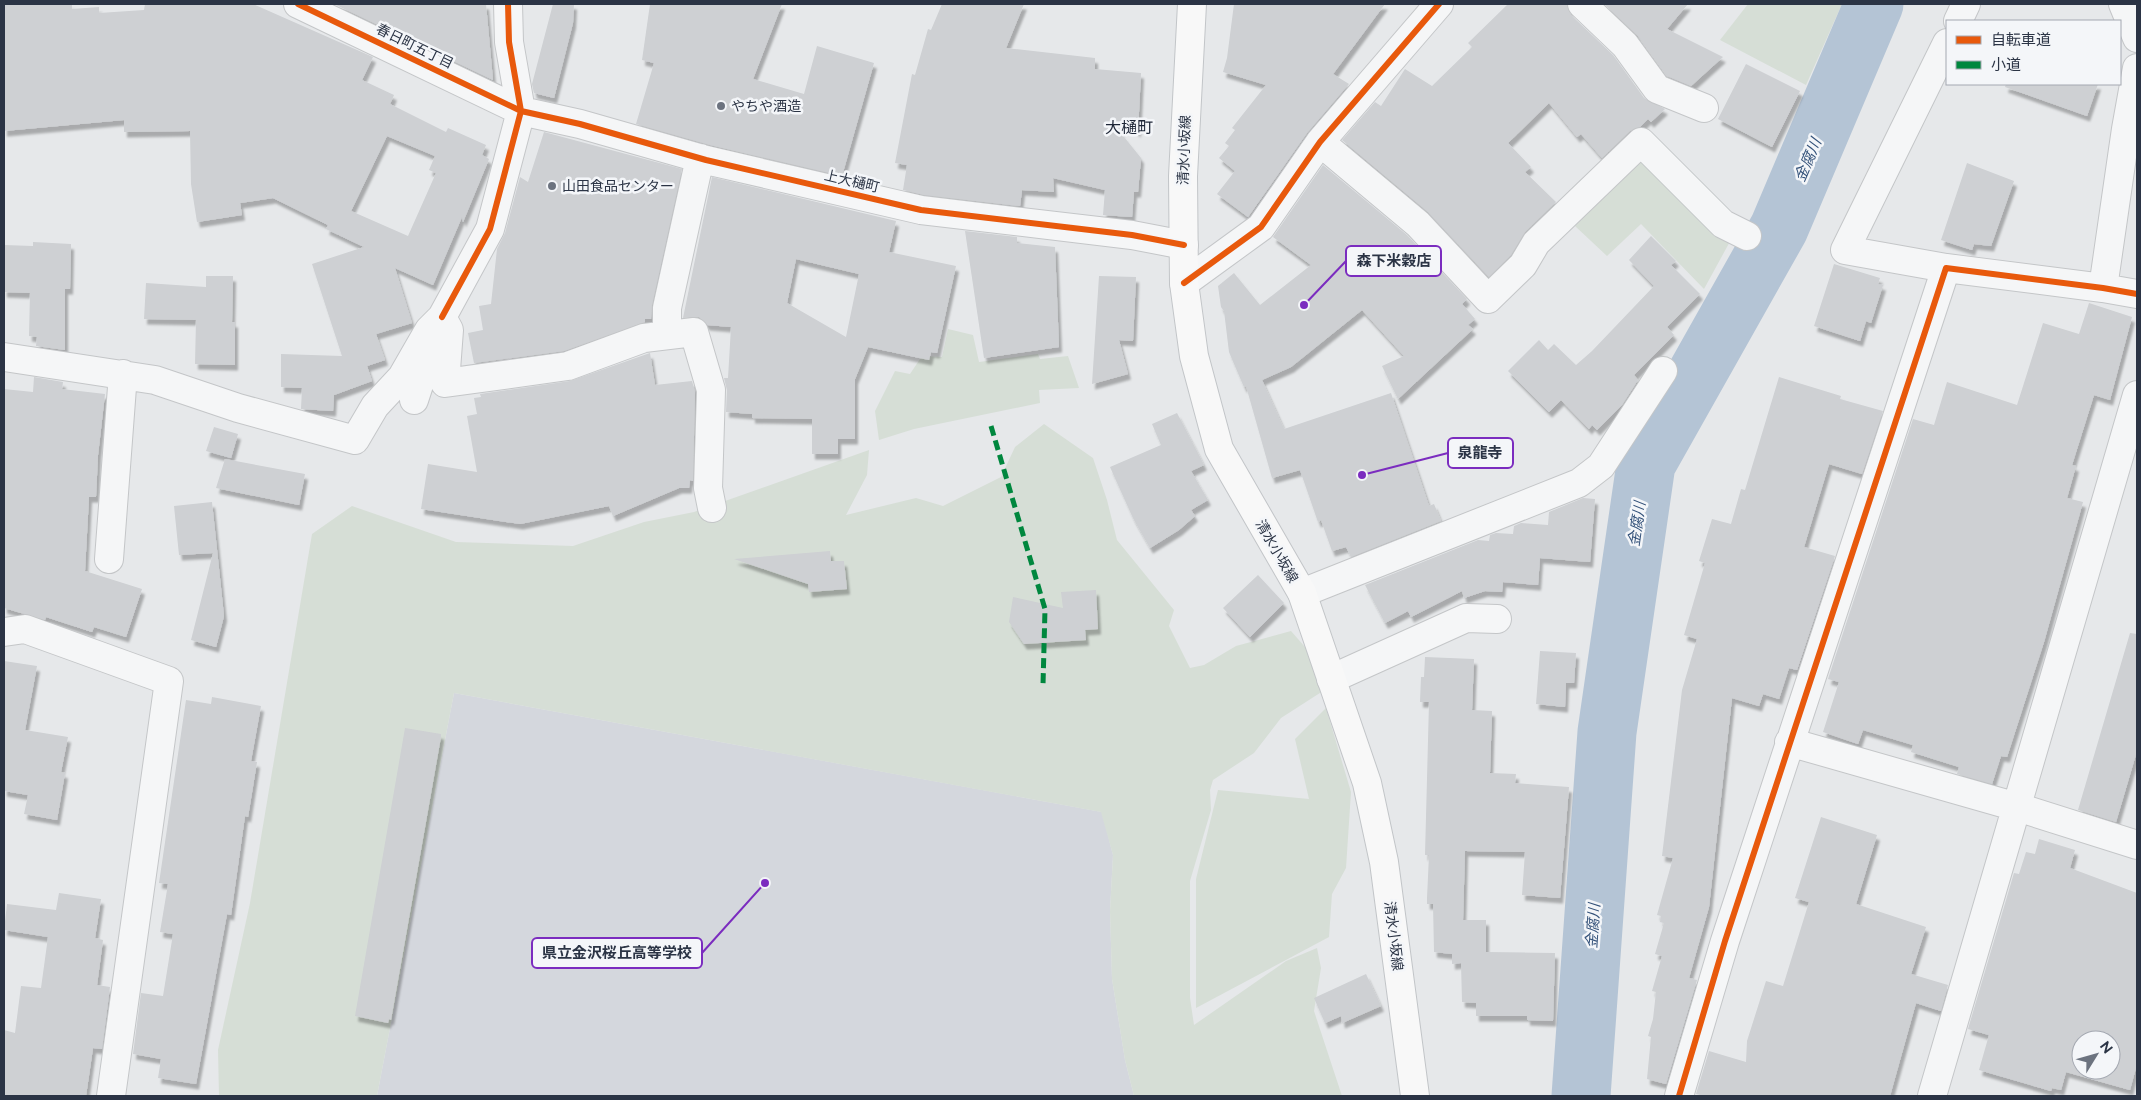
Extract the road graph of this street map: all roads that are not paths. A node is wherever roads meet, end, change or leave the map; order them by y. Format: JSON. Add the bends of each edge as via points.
{"nodes":[{"id":1,"x":298,"y":4,"type":"edge"},
{"id":2,"x":508,"y":4,"type":"edge"},
{"id":3,"x":1192,"y":4,"type":"edge"},
{"id":4,"x":1439,"y":4,"type":"edge"},
{"id":5,"x":1582,"y":4,"type":"edge"},
{"id":6,"x":1966,"y":4,"type":"edge"},
{"id":7,"x":2123,"y":4,"type":"edge"},
{"id":8,"x":1958,"y":20,"type":"edge"},
{"id":9,"x":2137,"y":38,"type":"edge"},
{"id":10,"x":1946,"y":45,"type":"edge"},
{"id":11,"x":2137,"y":68,"type":"edge"},
{"id":12,"x":1704,"y":108,"type":"dead end"},
{"id":13,"x":521,"y":111,"type":"junction"},
{"id":14,"x":2132,"y":127,"type":"edge"},
{"id":15,"x":1320,"y":142,"type":"junction"},
{"id":16,"x":700,"y":158,"type":"junction"},
{"id":17,"x":1747,"y":236,"type":"dead end"},
{"id":18,"x":1184,"y":245,"type":"junction"},
{"id":19,"x":1946,"y":268,"type":"junction"},
{"id":20,"x":1184,"y":283,"type":"junction"},
{"id":21,"x":2103,"y":288,"type":"junction"},
{"id":22,"x":2137,"y":294,"type":"edge"},
{"id":23,"x":439,"y":320,"type":"junction"},
{"id":24,"x":667,"y":335,"type":"junction"},
{"id":25,"x":4,"y":357,"type":"edge"},
{"id":26,"x":1663,"y":371,"type":"dead end"},
{"id":27,"x":123,"y":374,"type":"junction"},
{"id":28,"x":2137,"y":395,"type":"edge"},
{"id":29,"x":414,"y":400,"type":"dead end"},
{"id":30,"x":710,"y":498,"type":"dead end"},
{"id":31,"x":109,"y":559,"type":"dead end"},
{"id":32,"x":1302,"y":593,"type":"junction"},
{"id":33,"x":1497,"y":619,"type":"dead end"},
{"id":34,"x":4,"y":632,"type":"edge"},
{"id":35,"x":1331,"y":679,"type":"junction"},
{"id":36,"x":1790,"y":742,"type":"junction"},
{"id":37,"x":2017,"y":807,"type":"junction"},
{"id":38,"x":2137,"y":845,"type":"edge"},
{"id":39,"x":110,"y":1096,"type":"edge"},
{"id":40,"x":1415,"y":1096,"type":"edge"},
{"id":41,"x":1679,"y":1096,"type":"edge"},
{"id":42,"x":1932,"y":1096,"type":"edge"}],
"edges":[{"from":1,"to":13,"type":"street","name":"春日町五丁目"},
{"from":2,"to":13,"type":"street","via":[[509,42]]},
{"from":3,"to":18,"type":"main road","name":"清水小坂線","via":[[1183,176]]},
{"from":4,"to":15,"type":"street"},
{"from":5,"to":12,"type":"street","via":[[1624,46],[1656,89]]},
{"from":6,"to":8,"type":"street"},
{"from":7,"to":9,"type":"street"},
{"from":10,"to":19,"type":"street","via":[[1845,250]]},
{"from":11,"to":14,"type":"street"},
{"from":13,"to":16,"type":"street","name":"上大樋町"},
{"from":13,"to":23,"type":"street","via":[[490,229]]},
{"from":14,"to":21,"type":"street"},
{"from":15,"to":17,"type":"street","via":[[1418,224],[1488,299],[1523,265],[1536,243],[1642,142],[1723,224]]},
{"from":15,"to":20,"type":"street","via":[[1261,227]]},
{"from":16,"to":18,"type":"street","name":"上大樋町","via":[[920,210],[1132,235]]},
{"from":16,"to":24,"type":"street","via":[[667,308]]},
{"from":18,"to":20,"type":"main road","name":"清水小坂線"},
{"from":19,"to":21,"type":"street"},
{"from":19,"to":36,"type":"street"},
{"from":20,"to":32,"type":"main road","name":"清水小坂線","via":[[1194,356],[1219,449]]},
{"from":21,"to":22,"type":"street"},
{"from":23,"to":24,"type":"street","via":[[449,330],[446,383],[568,366],[644,338]]},
{"from":23,"to":27,"type":"street","via":[[429,330],[402,377],[375,406],[355,440],[238,408],[156,380]]},
{"from":23,"to":29,"type":"street","via":[[430,358]]},
{"from":24,"to":30,"type":"street","via":[[694,332],[711,390]]},
{"from":25,"to":27,"type":"street"},
{"from":26,"to":32,"type":"street","via":[[1601,466],[1579,483]]},
{"from":27,"to":31,"type":"street"},
{"from":28,"to":37,"type":"street"},
{"from":32,"to":35,"type":"main road","name":"清水小坂線"},
{"from":33,"to":35,"type":"street","via":[[1466,618]]},
{"from":34,"to":39,"type":"street","via":[[25,628],[169,681]]},
{"from":35,"to":40,"type":"main road","name":"清水小坂線","via":[[1367,783],[1384,862]]},
{"from":36,"to":37,"type":"street"},
{"from":36,"to":41,"type":"street","via":[[1725,940]]},
{"from":37,"to":38,"type":"street"},
{"from":37,"to":42,"type":"street"}]}
